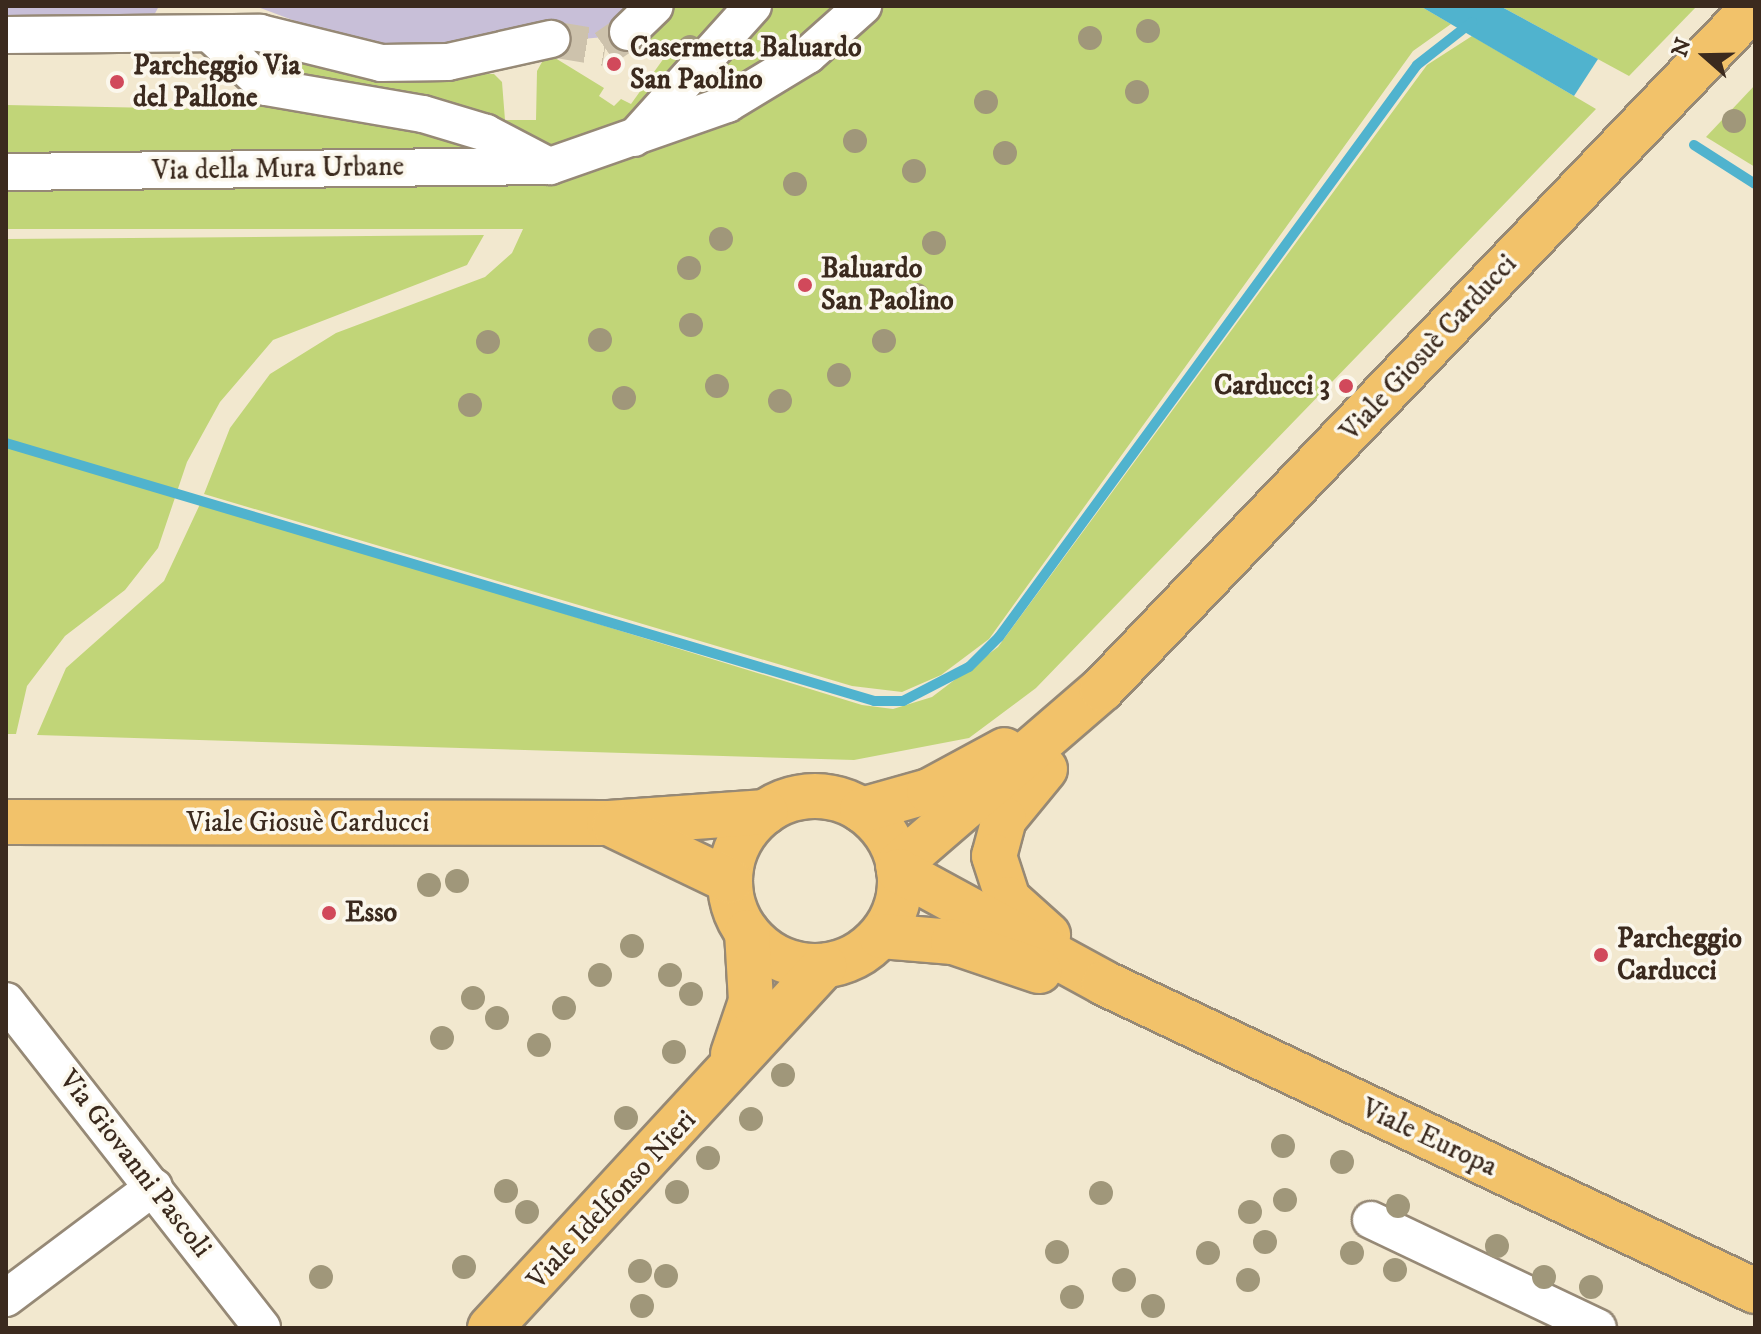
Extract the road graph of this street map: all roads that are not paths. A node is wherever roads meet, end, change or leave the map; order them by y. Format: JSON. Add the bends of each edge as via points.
{"nodes":[{"id":1,"x":655,"y":6,"type":"edge"},
{"id":2,"x":753,"y":6,"type":"edge"},
{"id":3,"x":863,"y":6,"type":"edge"},
{"id":4,"x":1755,"y":6,"type":"edge"},
{"id":5,"x":628,"y":32,"type":"tunnel mouth"},
{"id":6,"x":210,"y":34,"type":"junction"},
{"id":7,"x":6,"y":35,"type":"edge"},
{"id":8,"x":551,"y":39,"type":"tunnel mouth"},
{"id":9,"x":630,"y":142,"type":"junction"},
{"id":10,"x":550,"y":166,"type":"junction"},
{"id":11,"x":6,"y":172,"type":"edge"},
{"id":12,"x":1102,"y":689,"type":"junction"},
{"id":13,"x":862,"y":810,"type":"junction"},
{"id":14,"x":766,"y":812,"type":"junction"},
{"id":15,"x":6,"y":822,"type":"edge"},
{"id":16,"x":609,"y":823,"type":"junction"},
{"id":17,"x":899,"y":868,"type":"junction"},
{"id":18,"x":730,"y":881,"type":"junction"},
{"id":19,"x":747,"y":932,"type":"junction"},
{"id":20,"x":881,"y":936,"type":"junction"},
{"id":21,"x":824,"y":966,"type":"junction"},
{"id":22,"x":1104,"y":983,"type":"junction"},
{"id":23,"x":6,"y":1001,"type":"edge"},
{"id":24,"x":728,"y":1068,"type":"junction"},
{"id":25,"x":154,"y":1187,"type":"junction"},
{"id":26,"x":1371,"y":1220,"type":"dead end"},
{"id":27,"x":1742,"y":1285,"type":"edge"},
{"id":28,"x":6,"y":1298,"type":"edge"},
{"id":29,"x":262,"y":1328,"type":"edge"},
{"id":30,"x":490,"y":1328,"type":"edge"},
{"id":31,"x":1598,"y":1328,"type":"edge"}],
"edges":[{"from":1,"to":5,"type":"street"},
{"from":2,"to":9,"type":"street"},
{"from":3,"to":9,"type":"street","name":"Via della Mura Urbane","via":[[808,55],[727,104]]},
{"from":4,"to":12,"type":"main road","name":"Viale Giosuè Carducci"},
{"from":6,"to":7,"type":"street"},
{"from":6,"to":8,"type":"street","via":[[260,33],[381,63],[448,62]]},
{"from":6,"to":10,"type":"street","name":"Via della Mura Urbane","via":[[266,87],[423,114],[486,133]]},
{"from":9,"to":10,"type":"street","name":"Via della Mura Urbane"},
{"from":10,"to":11,"type":"street","name":"Via della Mura Urbane"},
{"from":12,"to":13,"type":"main road","name":"Viale Giosuè Carducci","via":[[956,778]]},
{"from":12,"to":17,"type":"main road","name":"Viale Giosuè Carducci"},
{"from":12,"to":22,"type":"main road","name":"Viale Giosuè Carducci","via":[[1004,819],[994,856],[1008,899]]},
{"from":13,"to":14,"type":"main road","via":[[814,797]]},
{"from":13,"to":17,"type":"main road","via":[[885,833]]},
{"from":14,"to":16,"type":"main road","name":"Viale Giosuè Carducci"},
{"from":14,"to":18,"type":"main road","via":[[740,842]]},
{"from":15,"to":16,"type":"main road","name":"Viale Giosuè Carducci"},
{"from":16,"to":18,"type":"main road","name":"Viale Giosuè Carducci"},
{"from":17,"to":20,"type":"main road","via":[[895,911]]},
{"from":17,"to":22,"type":"main road","name":"Viale Europa"},
{"from":18,"to":19,"type":"main road"},
{"from":19,"to":21,"type":"main road","via":[[784,960]]},
{"from":19,"to":24,"type":"main road","name":"Viale Idelfonso Nieri","via":[[751,1001]]},
{"from":20,"to":21,"type":"main road"},
{"from":20,"to":22,"type":"main road","name":"Viale Europa","via":[[953,942],[1057,976]]},
{"from":21,"to":24,"type":"main road","name":"Viale Idelfonso Nieri"},
{"from":22,"to":27,"type":"main road","name":"Viale Europa"},
{"from":23,"to":25,"type":"street","name":"Via Giovanni Pascoli"},
{"from":24,"to":30,"type":"main road","name":"Viale Idelfonso Nieri","via":[[702,1105]]},
{"from":25,"to":28,"type":"street"},
{"from":25,"to":29,"type":"street","name":"Via Giovanni Pascoli"},
{"from":26,"to":31,"type":"street"}]}
